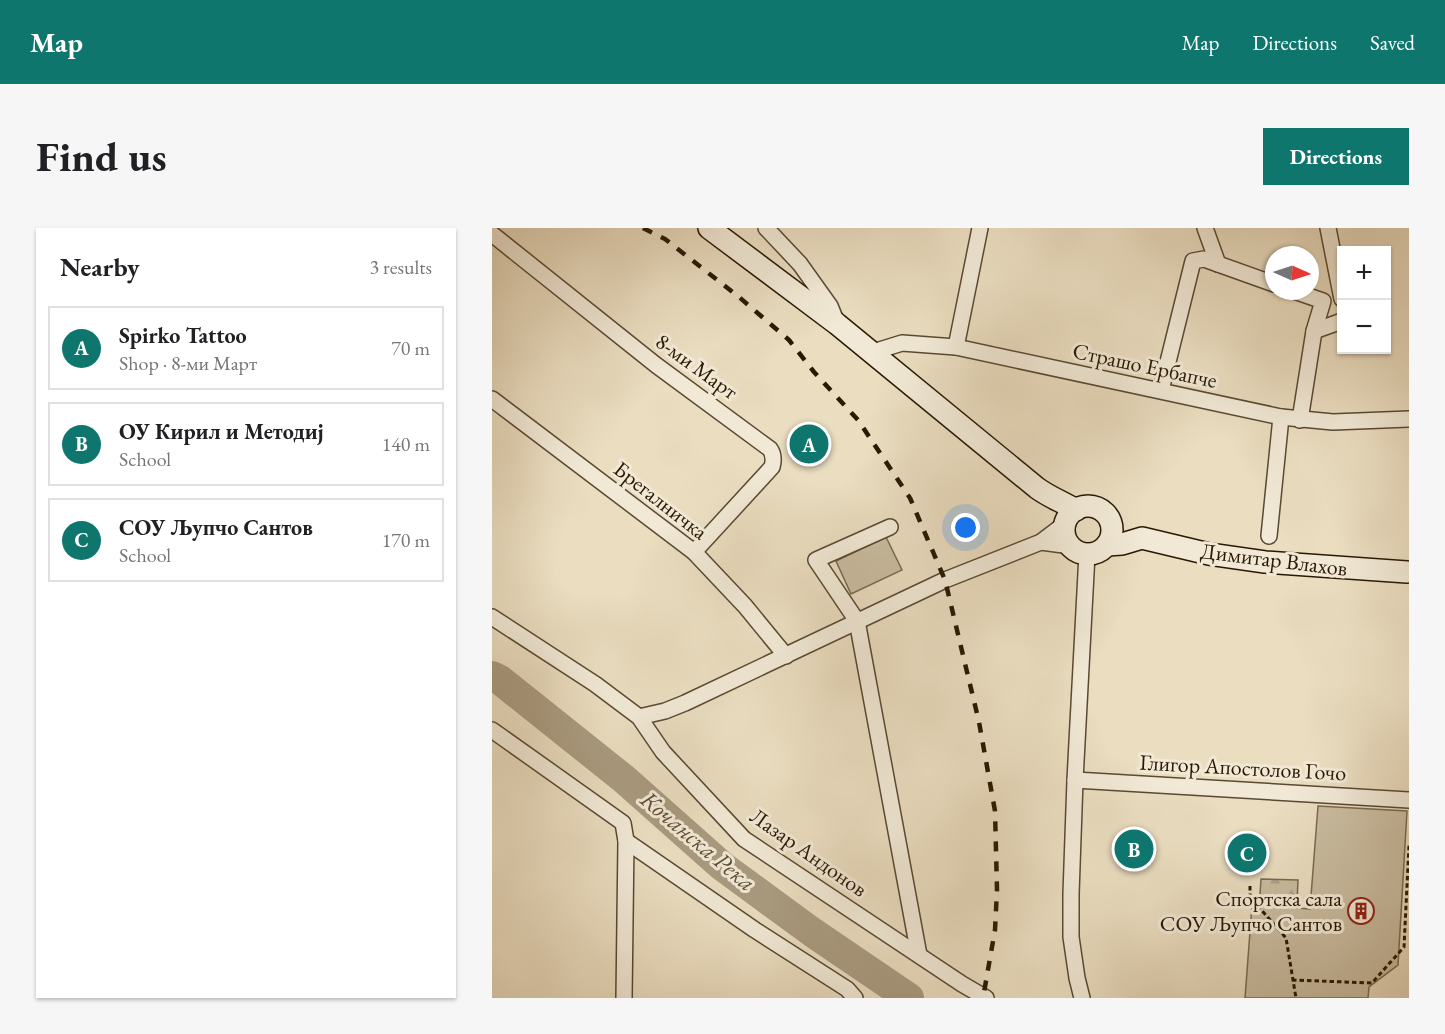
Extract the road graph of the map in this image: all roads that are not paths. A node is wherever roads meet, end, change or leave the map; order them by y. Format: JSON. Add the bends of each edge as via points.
{"nodes":[{"id":1,"x":709,"y":228,"type":"edge"},
{"id":2,"x":766,"y":228,"type":"edge"},
{"id":3,"x":980,"y":228,"type":"edge"},
{"id":4,"x":1205,"y":228,"type":"edge"},
{"id":5,"x":1328,"y":228,"type":"edge"},
{"id":6,"x":492,"y":234,"type":"edge"},
{"id":7,"x":1218,"y":264,"type":"junction"},
{"id":8,"x":1337,"y":277,"type":"edge"},
{"id":9,"x":1265,"y":281,"type":"edge"},
{"id":10,"x":1318,"y":300,"type":"edge"},
{"id":11,"x":1337,"y":322,"type":"edge"},
{"id":12,"x":837,"y":324,"type":"junction"},
{"id":13,"x":1314,"y":331,"type":"junction"},
{"id":14,"x":956,"y":347,"type":"junction"},
{"id":15,"x":873,"y":352,"type":"junction"},
{"id":16,"x":1161,"y":390,"type":"junction"},
{"id":17,"x":492,"y":399,"type":"edge"},
{"id":18,"x":1281,"y":417,"type":"junction"},
{"id":19,"x":1409,"y":419,"type":"edge"},
{"id":20,"x":1300,"y":420,"type":"junction"},
{"id":21,"x":1070,"y":517,"type":"junction"},
{"id":22,"x":1110,"y":519,"type":"junction"},
{"id":23,"x":890,"y":527,"type":"dead end"},
{"id":24,"x":1269,"y":536,"type":"dead end"},
{"id":25,"x":1142,"y":538,"type":"junction"},
{"id":26,"x":1041,"y":542,"type":"junction"},
{"id":27,"x":1107,"y":545,"type":"junction"},
{"id":28,"x":1079,"y":550,"type":"junction"},
{"id":29,"x":694,"y":552,"type":"junction"},
{"id":30,"x":1408,"y":572,"type":"edge"},
{"id":31,"x":492,"y":617,"type":"edge"},
{"id":32,"x":857,"y":621,"type":"junction"},
{"id":33,"x":786,"y":656,"type":"junction"},
{"id":34,"x":639,"y":717,"type":"junction"},
{"id":35,"x":492,"y":730,"type":"edge"},
{"id":36,"x":1075,"y":780,"type":"junction"},
{"id":37,"x":1409,"y":800,"type":"edge"},
{"id":38,"x":626,"y":841,"type":"junction"},
{"id":39,"x":919,"y":955,"type":"junction"},
{"id":40,"x":624,"y":998,"type":"edge"},
{"id":41,"x":855,"y":998,"type":"edge"},
{"id":42,"x":986,"y":998,"type":"edge"},
{"id":43,"x":1082,"y":998,"type":"edge"}],
"edges":[{"from":1,"to":12,"type":"street"},
{"from":2,"to":12,"type":"street","via":[[812,280]]},
{"from":3,"to":14,"type":"street"},
{"from":4,"to":7,"type":"street"},
{"from":5,"to":8,"type":"street"},
{"from":6,"to":29,"type":"street","name":"8-ми Март","via":[[656,365],[770,448],[772,467]]},
{"from":7,"to":9,"type":"street"},
{"from":7,"to":16,"type":"street","via":[[1204,259],[1193,261]]},
{"from":10,"to":13,"type":"street","via":[[1323,302]]},
{"from":11,"to":13,"type":"street"},
{"from":12,"to":15,"type":"street"},
{"from":13,"to":20,"type":"street"},
{"from":14,"to":15,"type":"street","name":"Страшо Ербапче","via":[[902,343]]},
{"from":14,"to":16,"type":"street","name":"Страшо Ербапче"},
{"from":15,"to":21,"type":"street"},
{"from":16,"to":18,"type":"street","name":"Страшо Ербапче"},
{"from":17,"to":29,"type":"street","name":"Брегалничка"},
{"from":18,"to":20,"type":"street","name":"Страшо Ербапче"},
{"from":18,"to":24,"type":"street"},
{"from":19,"to":20,"type":"street","name":"Страшо Ербапче"},
{"from":21,"to":22,"type":"street","via":[[1091,506]]},
{"from":21,"to":26,"type":"street"},
{"from":21,"to":28,"type":"street","via":[[1065,535]]},
{"from":22,"to":25,"type":"street","name":"Димитар Влахов","via":[[1126,525]]},
{"from":22,"to":27,"type":"street","via":[[1112,532]]},
{"from":23,"to":32,"type":"street","name":"Лазар Андонов","via":[[816,561]]},
{"from":25,"to":27,"type":"street","name":"Димитар Влахов"},
{"from":25,"to":30,"type":"street","name":"Димитар Влахов","via":[[1265,562]]},
{"from":26,"to":28,"type":"street"},
{"from":26,"to":32,"type":"street"},
{"from":27,"to":28,"type":"street","via":[[1094,553]]},
{"from":28,"to":36,"type":"street"},
{"from":29,"to":33,"type":"street","name":"Брегалничка"},
{"from":31,"to":34,"type":"street","name":"Лазар Андонов","via":[[596,684]]},
{"from":32,"to":33,"type":"street"},
{"from":32,"to":39,"type":"street","name":"Лазар Андонов"},
{"from":33,"to":34,"type":"street","via":[[686,703]]},
{"from":34,"to":39,"type":"street","name":"Лазар Андонов","via":[[663,752],[744,839]]},
{"from":35,"to":38,"type":"street","via":[[623,823]]},
{"from":36,"to":37,"type":"street","name":"Глигор Апостолов Гочо"},
{"from":36,"to":43,"type":"street","via":[[1071,937]]},
{"from":38,"to":40,"type":"street"},
{"from":38,"to":41,"type":"street"},
{"from":39,"to":42,"type":"street","name":"Лазар Андонов"}]}
